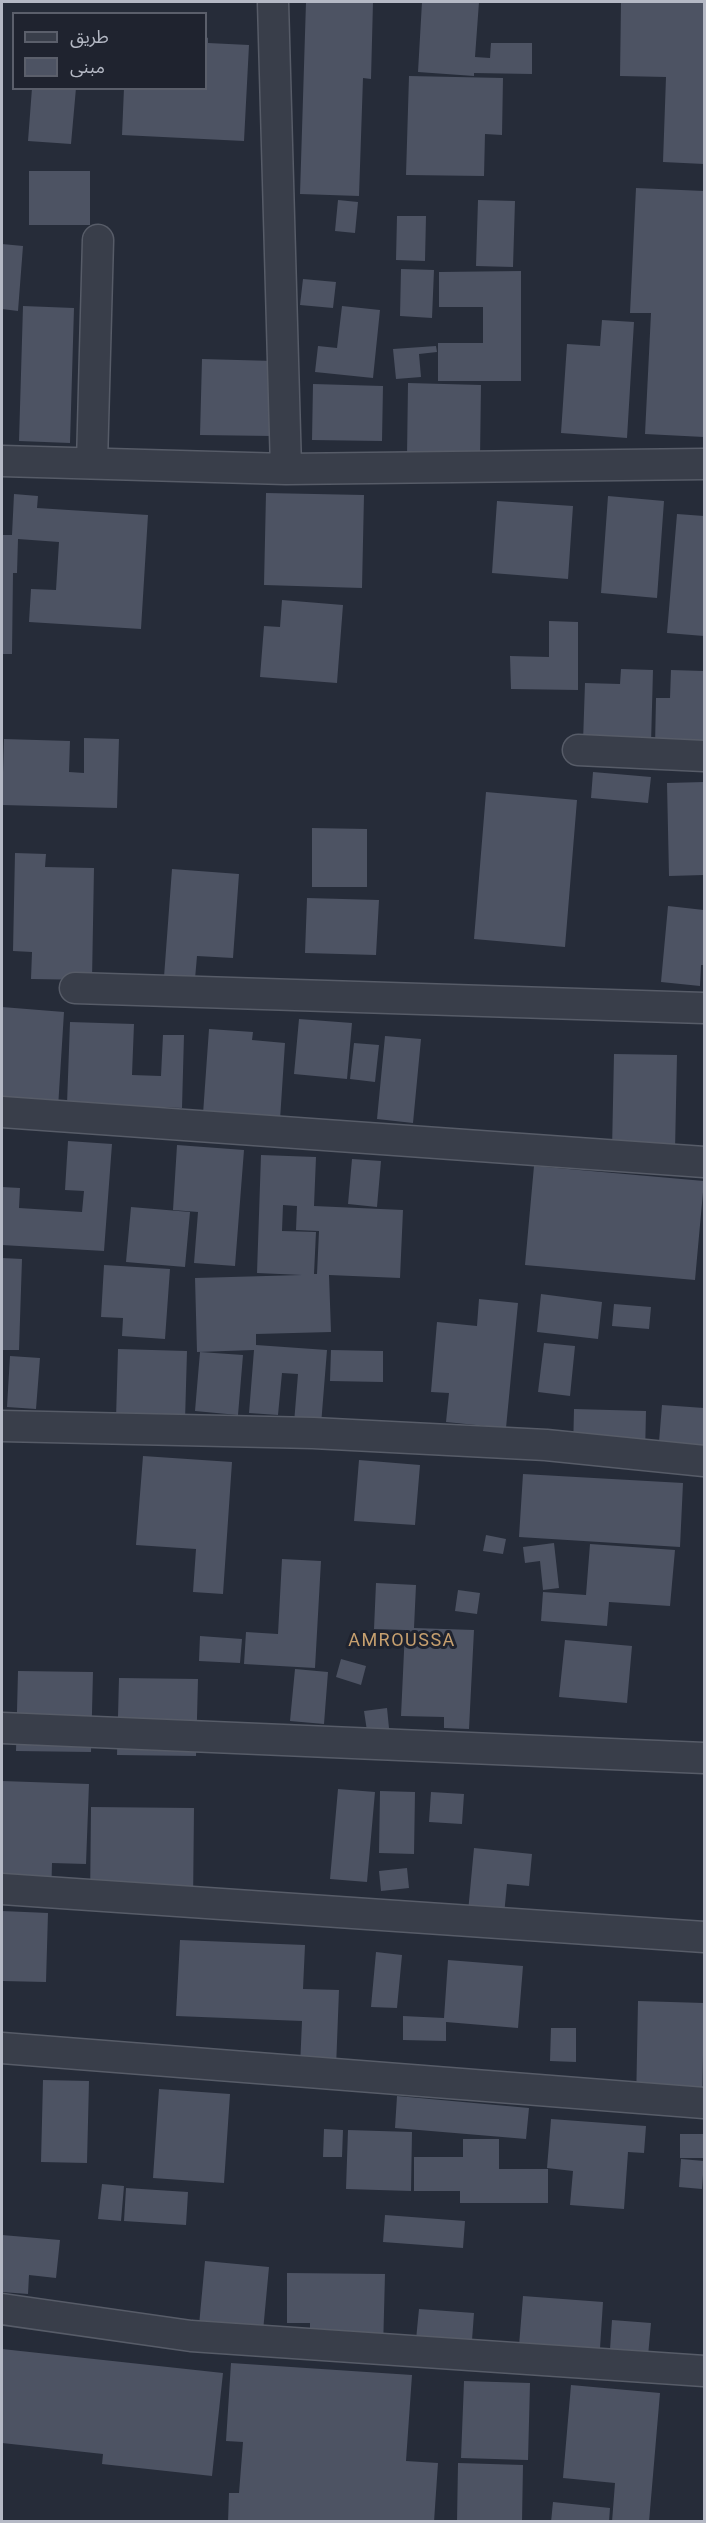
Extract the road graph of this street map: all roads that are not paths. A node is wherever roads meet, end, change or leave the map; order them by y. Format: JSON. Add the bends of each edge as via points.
{"nodes":[{"id":1,"x":273,"y":2,"type":"edge"},
{"id":2,"x":98,"y":240,"type":"dead end"},
{"id":3,"x":2,"y":460,"type":"edge"},
{"id":4,"x":92,"y":464,"type":"junction"},
{"id":5,"x":705,"y":464,"type":"edge"},
{"id":6,"x":286,"y":469,"type":"junction"},
{"id":7,"x":578,"y":750,"type":"dead end"},
{"id":8,"x":705,"y":756,"type":"edge"},
{"id":9,"x":75,"y":988,"type":"dead end"},
{"id":10,"x":705,"y":1008,"type":"edge"},
{"id":11,"x":2,"y":1112,"type":"edge"},
{"id":12,"x":705,"y":1162,"type":"edge"},
{"id":13,"x":2,"y":1426,"type":"edge"},
{"id":14,"x":705,"y":1461,"type":"edge"},
{"id":15,"x":2,"y":1728,"type":"edge"},
{"id":16,"x":705,"y":1758,"type":"edge"},
{"id":17,"x":2,"y":1889,"type":"edge"},
{"id":18,"x":705,"y":1937,"type":"edge"},
{"id":19,"x":2,"y":2048,"type":"edge"},
{"id":20,"x":705,"y":2103,"type":"edge"},
{"id":21,"x":2,"y":2309,"type":"edge"},
{"id":22,"x":705,"y":2371,"type":"edge"}],
"edges":[{"from":1,"to":6,"type":"street"},
{"from":2,"to":4,"type":"street"},
{"from":3,"to":4,"type":"street"},
{"from":4,"to":6,"type":"street"},
{"from":5,"to":6,"type":"street"},
{"from":7,"to":8,"type":"street"},
{"from":9,"to":10,"type":"street"},
{"from":11,"to":12,"type":"street"},
{"from":13,"to":14,"type":"street","via":[[313,1433],[546,1445]]},
{"from":15,"to":16,"type":"street"},
{"from":17,"to":18,"type":"street"},
{"from":19,"to":20,"type":"street"},
{"from":21,"to":22,"type":"street","via":[[191,2336]]}]}
